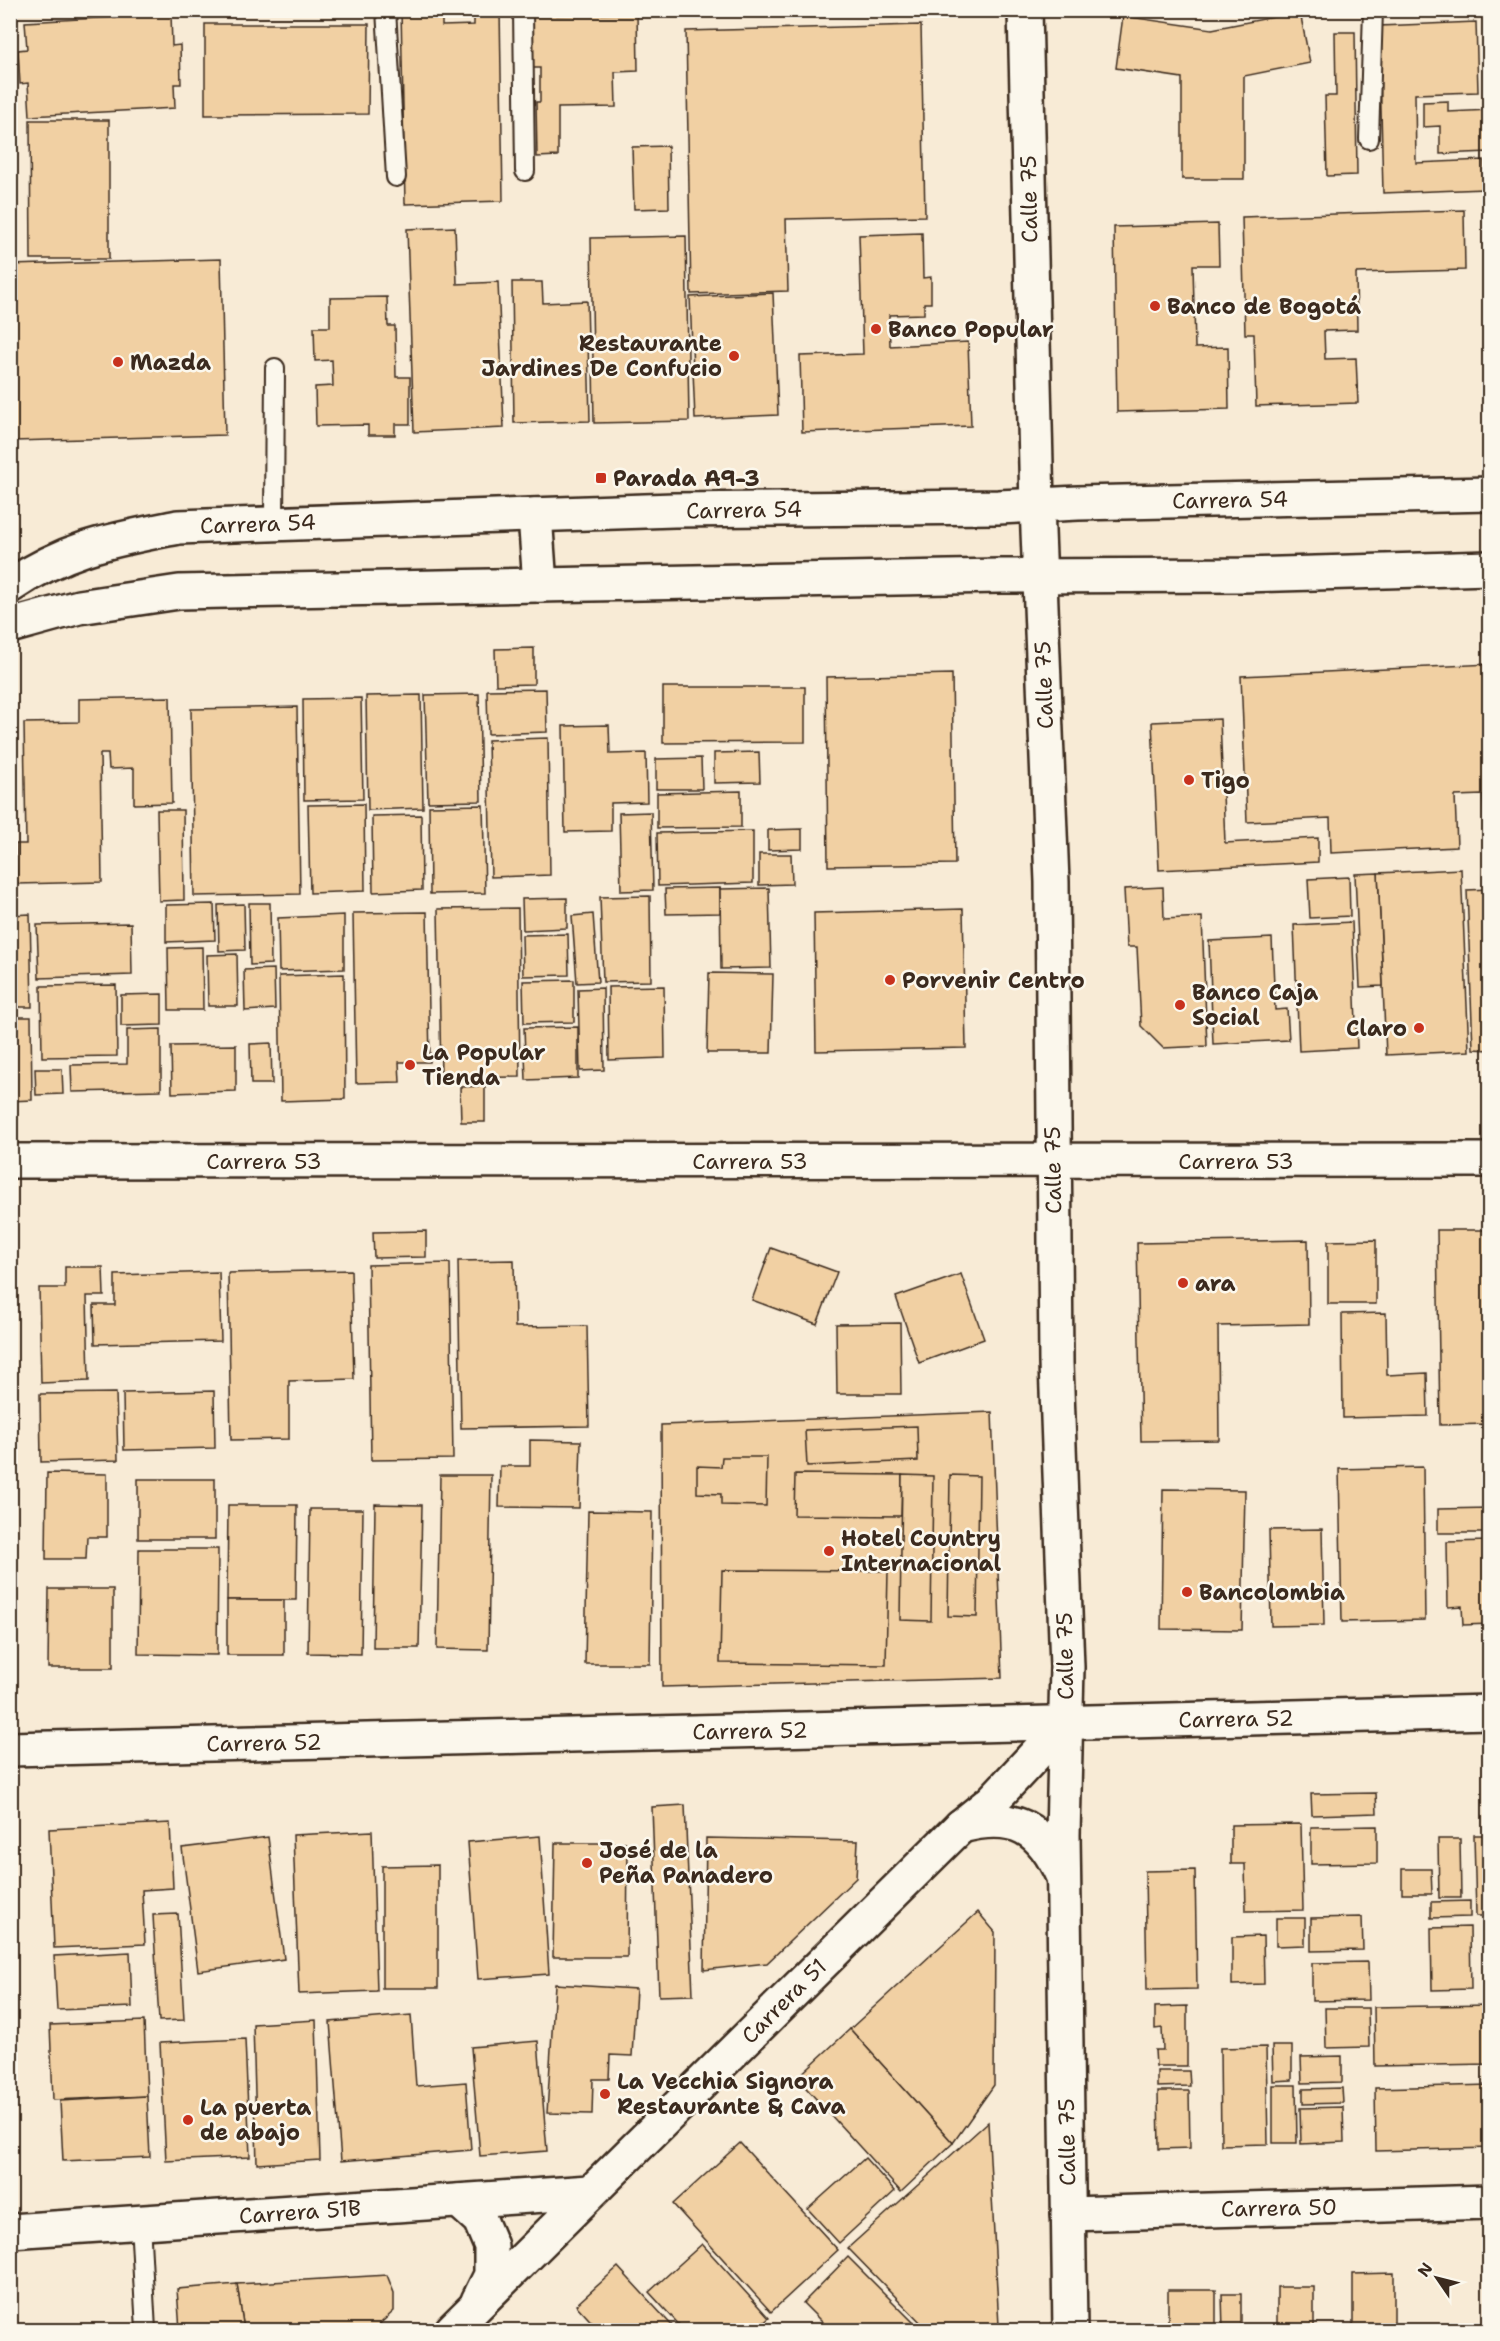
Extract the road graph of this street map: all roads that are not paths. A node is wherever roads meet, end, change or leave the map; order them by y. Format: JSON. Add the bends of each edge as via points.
{"nodes":[{"id":1,"x":386,"y":10,"type":"edge"},
{"id":2,"x":523,"y":10,"type":"edge"},
{"id":3,"x":1024,"y":10,"type":"edge"},
{"id":4,"x":1373,"y":10,"type":"edge"},
{"id":5,"x":1369,"y":140,"type":"dead end"},
{"id":6,"x":525,"y":171,"type":"dead end"},
{"id":7,"x":396,"y":177,"type":"dead end"},
{"id":8,"x":275,"y":369,"type":"dead end"},
{"id":9,"x":1490,"y":494,"type":"edge"},
{"id":10,"x":1037,"y":506,"type":"junction"},
{"id":11,"x":535,"y":515,"type":"junction"},
{"id":12,"x":274,"y":524,"type":"junction"},
{"id":13,"x":1490,"y":568,"type":"edge"},
{"id":14,"x":1041,"y":576,"type":"junction"},
{"id":15,"x":540,"y":585,"type":"junction"},
{"id":16,"x":10,"y":586,"type":"edge"},
{"id":17,"x":10,"y":626,"type":"edge"},
{"id":18,"x":1490,"y":1160,"type":"edge"},
{"id":19,"x":10,"y":1161,"type":"edge"},
{"id":20,"x":1053,"y":1162,"type":"junction"},
{"id":21,"x":1490,"y":1712,"type":"edge"},
{"id":22,"x":1066,"y":1722,"type":"junction"},
{"id":23,"x":10,"y":1749,"type":"edge"},
{"id":24,"x":961,"y":1826,"type":"junction"},
{"id":25,"x":1063,"y":1878,"type":"junction"},
{"id":26,"x":590,"y":2192,"type":"junction"},
{"id":27,"x":459,"y":2201,"type":"junction"},
{"id":28,"x":1490,"y":2202,"type":"edge"},
{"id":29,"x":1068,"y":2214,"type":"junction"},
{"id":30,"x":140,"y":2222,"type":"junction"},
{"id":31,"x":10,"y":2231,"type":"edge"},
{"id":32,"x":463,"y":2319,"type":"edge"},
{"id":33,"x":146,"y":2331,"type":"edge"},
{"id":34,"x":1070,"y":2331,"type":"edge"}],
"edges":[{"from":1,"to":7,"type":"lane"},
{"from":2,"to":6,"type":"lane"},
{"from":3,"to":10,"type":"main road","name":"Calle 75"},
{"from":4,"to":5,"type":"lane"},
{"from":8,"to":12,"type":"lane"},
{"from":9,"to":10,"type":"main road","name":"Carrera 54"},
{"from":10,"to":11,"type":"main road","name":"Carrera 54"},
{"from":10,"to":14,"type":"main road","name":"Calle 75"},
{"from":11,"to":12,"type":"main road","name":"Carrera 54"},
{"from":11,"to":15,"type":"main road"},
{"from":12,"to":16,"type":"main road","name":"Carrera 54","via":[[178,527],[99,543],[65,555]]},
{"from":13,"to":14,"type":"main road"},
{"from":14,"to":15,"type":"main road"},
{"from":14,"to":20,"type":"main road","name":"Calle 75","via":[[1052,882]]},
{"from":15,"to":17,"type":"main road","via":[[179,592],[79,607]]},
{"from":18,"to":20,"type":"main road","name":"Carrera 53"},
{"from":19,"to":20,"type":"main road","name":"Carrera 53"},
{"from":20,"to":22,"type":"main road","name":"Calle 75"},
{"from":21,"to":22,"type":"main road","name":"Carrera 52"},
{"from":22,"to":23,"type":"main road","name":"Carrera 52"},
{"from":22,"to":24,"type":"main road","name":"Carrera 51","via":[[992,1801]]},
{"from":22,"to":25,"type":"main road","name":"Calle 75"},
{"from":24,"to":25,"type":"main road","via":[[986,1820],[1012,1822],[1035,1834],[1053,1853]]},
{"from":24,"to":26,"type":"main road","name":"Carrera 51"},
{"from":25,"to":29,"type":"main road","name":"Calle 75"},
{"from":26,"to":27,"type":"main road","name":"Carrera 51B"},
{"from":26,"to":32,"type":"main road","name":"Carrera 51"},
{"from":27,"to":30,"type":"main road","name":"Carrera 51B"},
{"from":27,"to":32,"type":"main road","via":[[480,2220],[491,2246],[491,2275]]},
{"from":28,"to":29,"type":"main road","name":"Carrera 50"},
{"from":29,"to":34,"type":"main road","name":"Calle 75"},
{"from":30,"to":31,"type":"main road","name":"Carrera 51B"},
{"from":30,"to":33,"type":"lane"}]}
